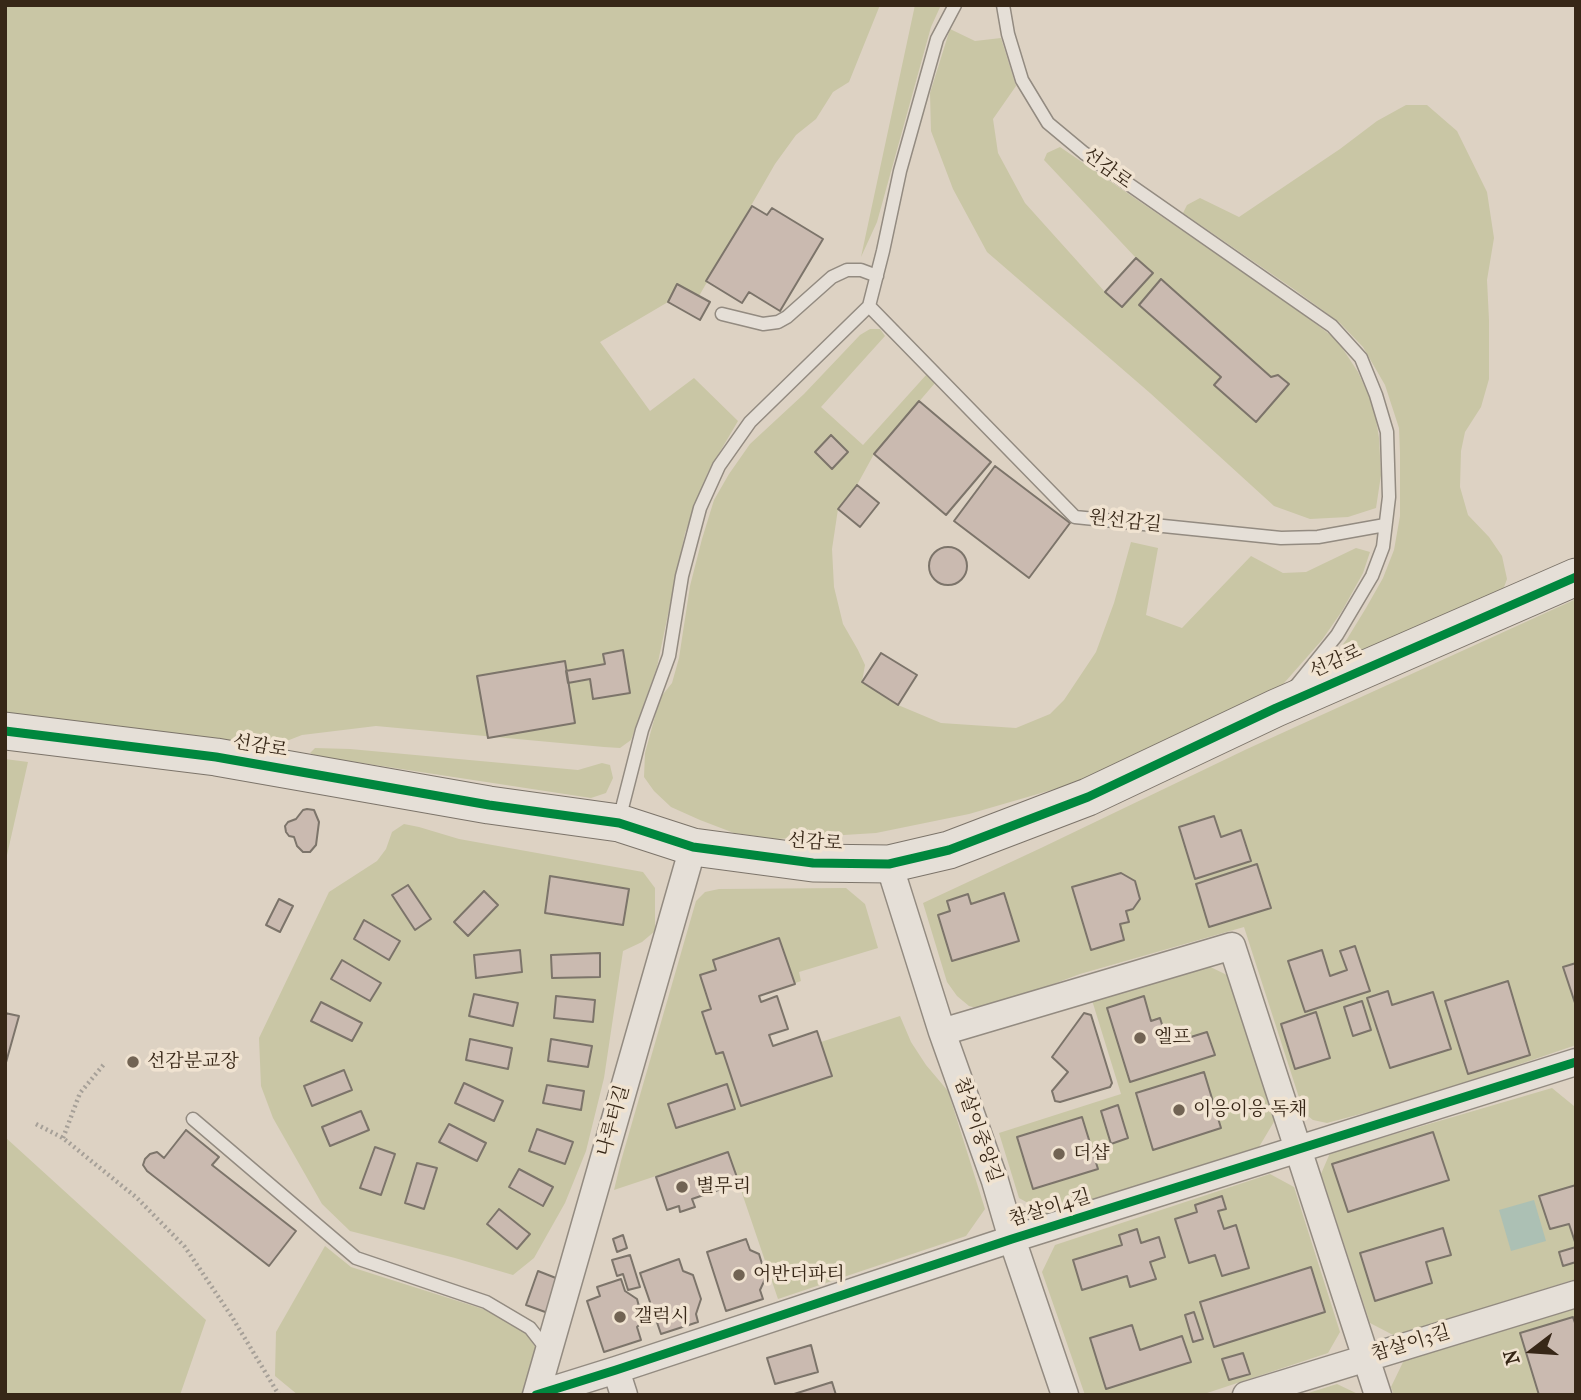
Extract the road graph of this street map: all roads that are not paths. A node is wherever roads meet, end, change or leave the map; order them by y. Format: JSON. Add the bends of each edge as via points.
{"nodes":[{"id":1,"x":955,"y":5,"type":"edge"},
{"id":2,"x":1003,"y":5,"type":"edge"},
{"id":3,"x":877,"y":276,"type":"junction"},
{"id":4,"x":869,"y":306,"type":"junction"},
{"id":5,"x":722,"y":314,"type":"dead end"},
{"id":6,"x":1385,"y":525,"type":"junction"},
{"id":7,"x":1576,"y":576,"type":"edge"},
{"id":8,"x":1276,"y":708,"type":"junction"},
{"id":9,"x":5,"y":731,"type":"edge"},
{"id":10,"x":619,"y":823,"type":"junction"},
{"id":11,"x":693,"y":847,"type":"junction"},
{"id":12,"x":889,"y":864,"type":"junction"},
{"id":13,"x":942,"y":1031,"type":"junction"},
{"id":14,"x":1576,"y":1062,"type":"edge"},
{"id":15,"x":193,"y":1119,"type":"dead end"},
{"id":16,"x":1299,"y":1149,"type":"junction"},
{"id":17,"x":1012,"y":1239,"type":"junction"},
{"id":18,"x":1576,"y":1294,"type":"edge"},
{"id":19,"x":548,"y":1352,"type":"junction"},
{"id":20,"x":1366,"y":1358,"type":"junction"},
{"id":21,"x":616,"y":1370,"type":"junction"},
{"id":22,"x":536,"y":1395,"type":"edge"},
{"id":23,"x":624,"y":1395,"type":"edge"},
{"id":24,"x":1065,"y":1395,"type":"edge"},
{"id":25,"x":1247,"y":1395,"type":"edge"},
{"id":26,"x":1378,"y":1395,"type":"edge"}],
"edges":[{"from":1,"to":3,"type":"lane","via":[[937,39]]},
{"from":2,"to":6,"type":"lane","name":"선감로","via":[[1022,80],[1048,122],[1084,153],[1332,326],[1361,358],[1387,432]]},
{"from":3,"to":4,"type":"lane"},
{"from":3,"to":5,"type":"lane","via":[[847,270],[778,322],[763,324]]},
{"from":4,"to":6,"type":"lane","name":"원선감길","via":[[1075,517],[1281,538],[1318,537]]},
{"from":4,"to":10,"type":"lane","via":[[750,422],[719,466],[700,508],[682,576],[669,656],[642,730]]},
{"from":6,"to":8,"type":"lane","name":"선감로","via":[[1372,576],[1337,635]]},
{"from":7,"to":8,"type":"street","name":"선감로"},
{"from":8,"to":12,"type":"street","name":"선감로","via":[[1088,797],[949,849]]},
{"from":9,"to":10,"type":"street","name":"선감로","via":[[216,757]]},
{"from":10,"to":11,"type":"street","name":"선감로"},
{"from":11,"to":12,"type":"street","name":"선감로","via":[[813,863]]},
{"from":11,"to":19,"type":"street","name":"나루터길"},
{"from":12,"to":13,"type":"street","name":"참살이중앙길"},
{"from":13,"to":16,"type":"street","via":[[1232,946]]},
{"from":13,"to":17,"type":"street","name":"참살이중앙길"},
{"from":14,"to":16,"type":"street","name":"참살이4길"},
{"from":15,"to":19,"type":"lane","via":[[356,1258],[486,1302],[530,1328]]},
{"from":16,"to":17,"type":"street","name":"참살이4길"},
{"from":16,"to":20,"type":"street"},
{"from":17,"to":21,"type":"street","name":"참살이4길"},
{"from":17,"to":24,"type":"street","name":"참살이중앙길"},
{"from":18,"to":20,"type":"street","name":"참살이3길"},
{"from":19,"to":22,"type":"street","name":"나루터길"},
{"from":20,"to":25,"type":"street","name":"참살이3길"},
{"from":20,"to":26,"type":"street"},
{"from":21,"to":22,"type":"street","name":"참살이4길"},
{"from":21,"to":23,"type":"street"}]}
